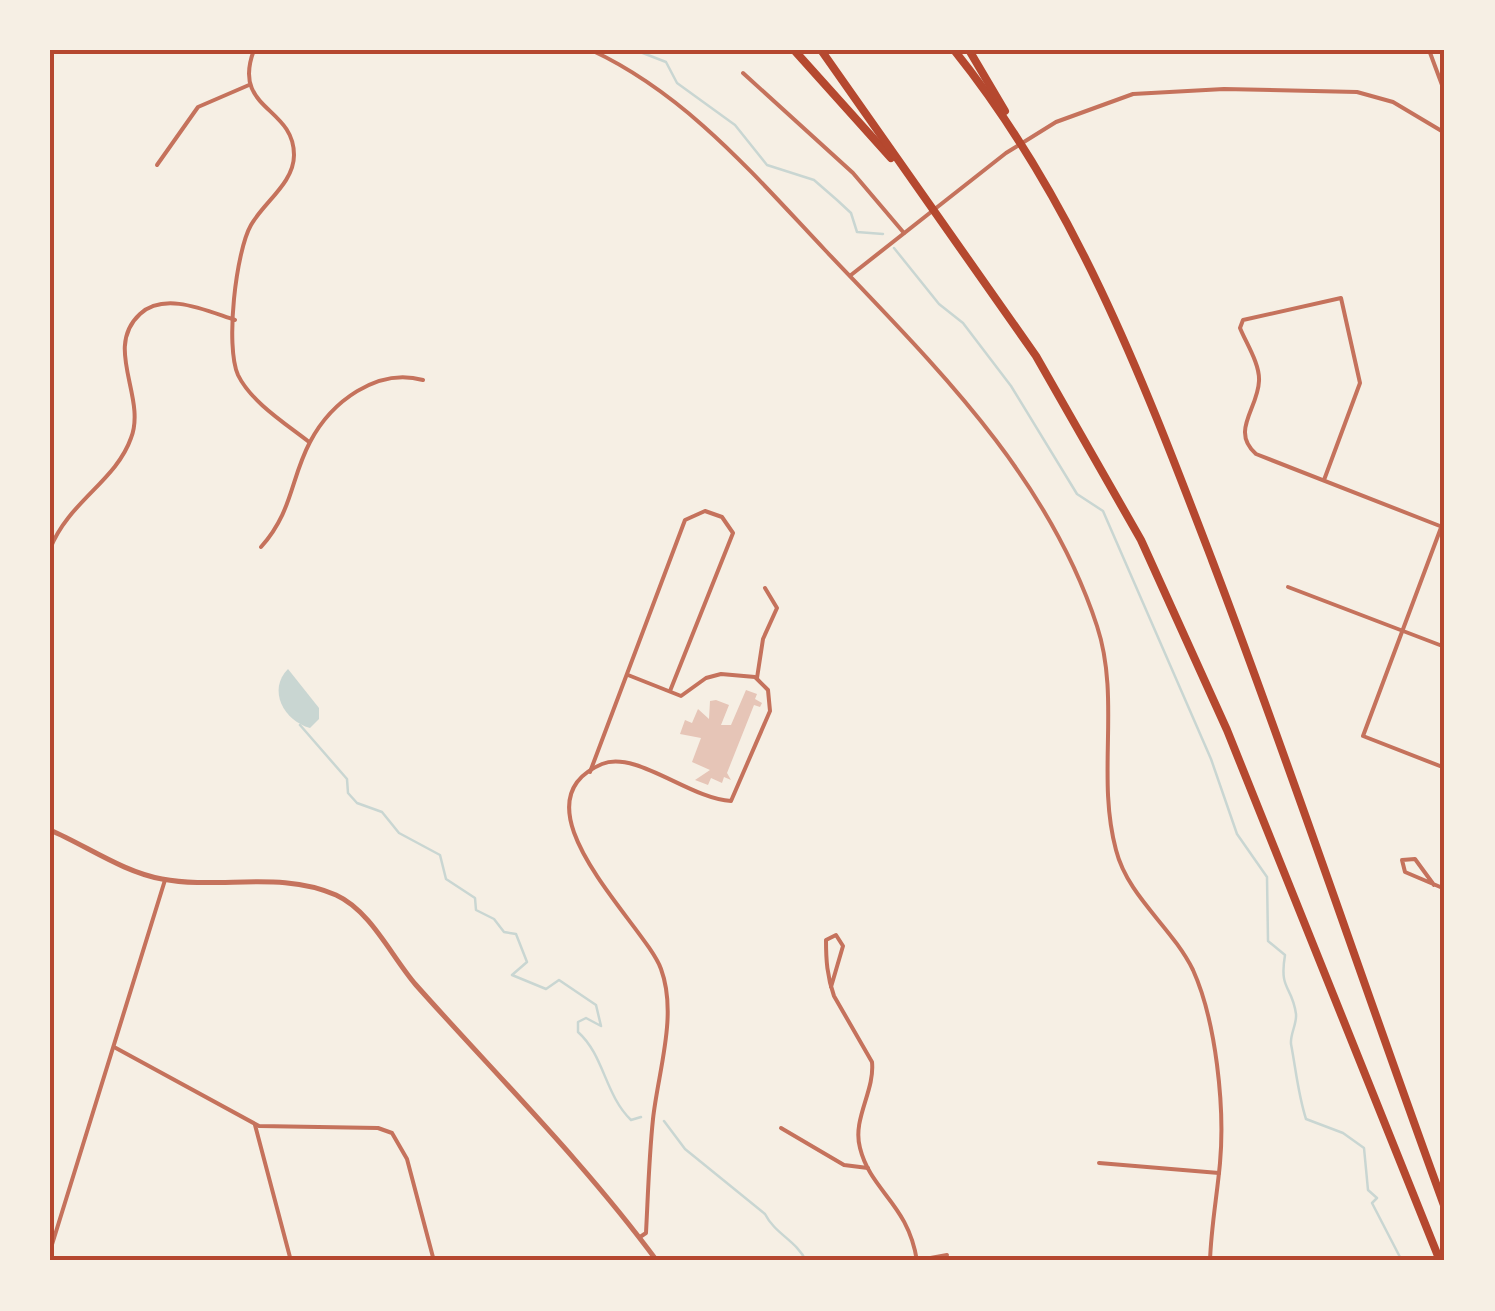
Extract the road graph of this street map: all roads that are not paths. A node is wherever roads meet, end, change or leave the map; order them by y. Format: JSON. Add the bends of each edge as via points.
{"nodes":[{"id":1,"x":254,"y":50,"type":"edge"},
{"id":2,"x":590,"y":50,"type":"edge"},
{"id":3,"x":794,"y":50,"type":"edge"},
{"id":4,"x":821,"y":50,"type":"edge"},
{"id":5,"x":954,"y":50,"type":"edge"},
{"id":6,"x":970,"y":50,"type":"edge"},
{"id":7,"x":1430,"y":50,"type":"edge"},
{"id":8,"x":742,"y":73,"type":"dead end"},
{"id":9,"x":248,"y":85,"type":"junction"},
{"id":10,"x":986,"y":86,"type":"junction"},
{"id":11,"x":1445,"y":93,"type":"edge"},
{"id":12,"x":1445,"y":133,"type":"edge"},
{"id":13,"x":158,"y":164,"type":"dead end"},
{"id":14,"x":918,"y":187,"type":"junction"},
{"id":15,"x":904,"y":233,"type":"junction"},
{"id":16,"x":850,"y":276,"type":"junction"},
{"id":17,"x":235,"y":320,"type":"junction"},
{"id":18,"x":423,"y":380,"type":"dead end"},
{"id":19,"x":310,"y":442,"type":"junction"},
{"id":20,"x":1324,"y":480,"type":"junction"},
{"id":21,"x":1445,"y":517,"type":"edge"},
{"id":22,"x":1443,"y":527,"type":"edge"},
{"id":23,"x":261,"y":547,"type":"dead end"},
{"id":24,"x":50,"y":550,"type":"edge"},
{"id":25,"x":1288,"y":586,"type":"dead end"},
{"id":26,"x":765,"y":588,"type":"dead end"},
{"id":27,"x":1403,"y":630,"type":"junction"},
{"id":28,"x":1445,"y":647,"type":"edge"},
{"id":29,"x":628,"y":675,"type":"junction"},
{"id":30,"x":757,"y":678,"type":"junction"},
{"id":31,"x":670,"y":692,"type":"junction"},
{"id":32,"x":1445,"y":768,"type":"edge"},
{"id":33,"x":590,"y":772,"type":"junction"},
{"id":34,"x":50,"y":830,"type":"edge"},
{"id":35,"x":165,"y":880,"type":"junction"},
{"id":36,"x":1434,"y":885,"type":"junction"},
{"id":37,"x":1445,"y":889,"type":"edge"},
{"id":38,"x":831,"y":988,"type":"junction"},
{"id":39,"x":114,"y":1047,"type":"junction"},
{"id":40,"x":255,"y":1124,"type":"junction"},
{"id":41,"x":781,"y":1128,"type":"dead end"},
{"id":42,"x":1099,"y":1163,"type":"dead end"},
{"id":43,"x":868,"y":1168,"type":"junction"},
{"id":44,"x":1219,"y":1172,"type":"junction"},
{"id":45,"x":1445,"y":1208,"type":"edge"},
{"id":46,"x":640,"y":1237,"type":"junction"},
{"id":47,"x":50,"y":1251,"type":"edge"},
{"id":48,"x":946,"y":1255,"type":"dead end"},
{"id":49,"x":291,"y":1261,"type":"edge"},
{"id":50,"x":434,"y":1261,"type":"edge"},
{"id":51,"x":657,"y":1261,"type":"edge"},
{"id":52,"x":916,"y":1261,"type":"edge"},
{"id":53,"x":1210,"y":1261,"type":"edge"},
{"id":54,"x":1440,"y":1261,"type":"edge"}],
"edges":[{"from":1,"to":9,"type":"street"},
{"from":2,"to":16,"type":"street","via":[[643,78],[702,124]]},
{"from":3,"to":14,"type":"highway"},
{"from":4,"to":14,"type":"highway"},
{"from":5,"to":10,"type":"highway"},
{"from":6,"to":10,"type":"highway"},
{"from":7,"to":11,"type":"street"},
{"from":8,"to":15,"type":"street","via":[[853,173]]},
{"from":9,"to":13,"type":"street","via":[[198,107]]},
{"from":9,"to":17,"type":"street","via":[[285,127],[294,158],[246,237]]},
{"from":10,"to":45,"type":"highway","via":[[1099,280],[1148,394]]},
{"from":12,"to":15,"type":"street","via":[[1393,102],[1355,92],[1133,94],[1056,122]]},
{"from":14,"to":54,"type":"highway","via":[[1036,356],[1154,567],[1227,730]]},
{"from":15,"to":16,"type":"street"},
{"from":16,"to":44,"type":"street","via":[[1005,449],[1090,604],[1107,666],[1111,830],[1126,876],[1182,952],[1206,1006]]},
{"from":17,"to":19,"type":"street","via":[[238,376]]},
{"from":17,"to":24,"type":"street","via":[[167,302],[149,306],[134,320],[123,350],[135,408],[133,434],[65,517]]},
{"from":18,"to":19,"type":"street","via":[[392,376],[360,389]]},
{"from":19,"to":23,"type":"street","via":[[284,515]]},
{"from":20,"to":20,"type":"street","via":[[1245,444],[1242,432],[1259,374],[1240,328],[1250,315],[1341,298],[1360,383]]},
{"from":20,"to":22,"type":"street"},
{"from":21,"to":22,"type":"street"},
{"from":22,"to":27,"type":"street"},
{"from":25,"to":27,"type":"street"},
{"from":26,"to":30,"type":"street","via":[[776,608]]},
{"from":27,"to":28,"type":"street"},
{"from":27,"to":32,"type":"street","via":[[1363,736]]},
{"from":29,"to":31,"type":"street"},
{"from":29,"to":31,"type":"street","via":[[686,520],[700,510],[722,517],[732,539]]},
{"from":29,"to":33,"type":"street"},
{"from":30,"to":31,"type":"street","via":[[713,675],[681,696]]},
{"from":30,"to":33,"type":"street","via":[[772,705],[734,799],[676,786],[622,761]]},
{"from":33,"to":46,"type":"street","via":[[572,806],[579,848],[596,880],[650,946],[666,990],[646,1234]]},
{"from":34,"to":35,"type":"street"},
{"from":35,"to":39,"type":"street"},
{"from":35,"to":46,"type":"street","via":[[278,882],[350,902]]},
{"from":36,"to":36,"type":"street","via":[[1415,859],[1402,860],[1405,872]]},
{"from":36,"to":37,"type":"street"},
{"from":38,"to":38,"type":"street","via":[[843,946],[834,935],[825,942]]},
{"from":38,"to":43,"type":"street","via":[[872,1062],[858,1136]]},
{"from":39,"to":40,"type":"street"},
{"from":39,"to":47,"type":"street"},
{"from":40,"to":49,"type":"street"},
{"from":40,"to":50,"type":"street","via":[[392,1133],[407,1159]]},
{"from":41,"to":43,"type":"street","via":[[844,1165]]},
{"from":42,"to":44,"type":"street"},
{"from":43,"to":52,"type":"street","via":[[910,1224]]},
{"from":44,"to":53,"type":"street"},
{"from":46,"to":51,"type":"street"},
{"from":48,"to":52,"type":"street"}]}
